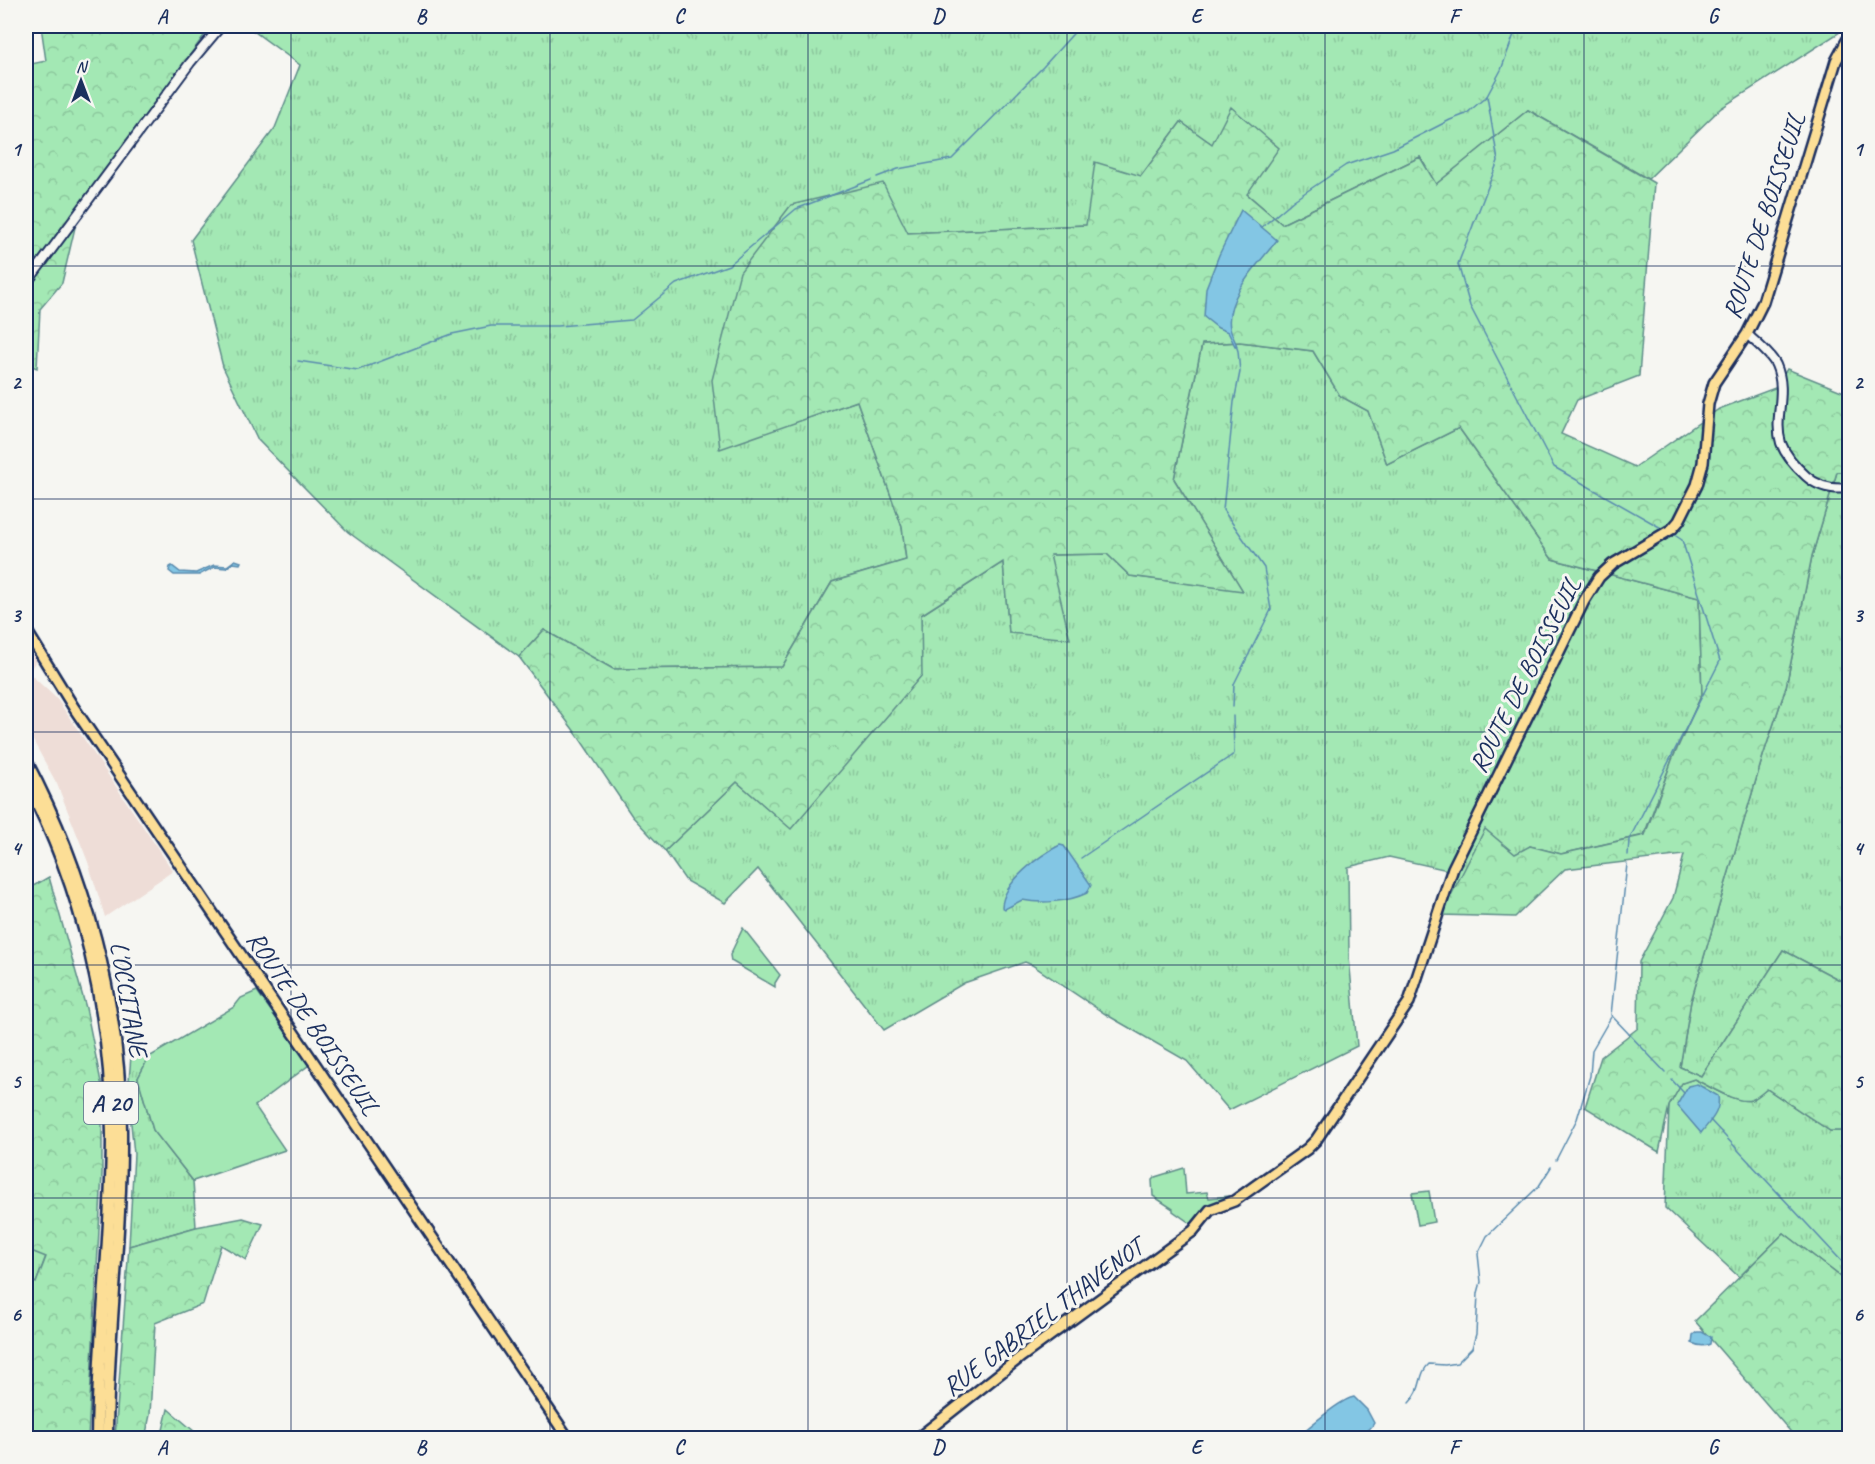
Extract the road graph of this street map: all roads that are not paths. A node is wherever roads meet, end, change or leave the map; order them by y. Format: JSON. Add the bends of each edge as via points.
{"nodes":[{"id":1,"x":221,"y":26,"type":"edge"},
{"id":2,"x":1850,"y":35,"type":"edge"},
{"id":3,"x":26,"y":284,"type":"edge"},
{"id":4,"x":1748,"y":334,"type":"junction"},
{"id":5,"x":1850,"y":488,"type":"edge"},
{"id":6,"x":26,"y":630,"type":"edge"},
{"id":7,"x":26,"y":761,"type":"edge"},
{"id":8,"x":26,"y":781,"type":"edge"},
{"id":9,"x":1193,"y":1231,"type":"joint"},
{"id":10,"x":97,"y":1438,"type":"edge"},
{"id":11,"x":107,"y":1438,"type":"edge"},
{"id":12,"x":568,"y":1438,"type":"edge"},
{"id":13,"x":918,"y":1438,"type":"edge"}],
"edges":[{"from":1,"to":3,"type":"street"},
{"from":2,"to":4,"type":"main road","name":"ROUTE DE BOISSEUIL","via":[[1836,62],[1762,302]]},
{"from":4,"to":5,"type":"street","via":[[1775,363],[1782,388],[1781,443],[1793,464],[1814,483],[1827,488]]},
{"from":4,"to":9,"type":"main road","name":"ROUTE DE BOISSEUIL","via":[[1714,383],[1708,404],[1703,463],[1679,521],[1613,564],[1584,601],[1453,868],[1409,1002],[1316,1140],[1234,1201],[1210,1210]]},
{"from":6,"to":12,"type":"main road","name":"ROUTE DE BOISSEUIL","via":[[74,708]]},
{"from":7,"to":11,"type":"highway","name":"L'OCCITANE","number":"A 20","via":[[60,831],[90,916],[116,1043],[121,1164]]},
{"from":8,"to":10,"type":"highway","name":"L'OCCITANE","number":"A 20","via":[[56,846],[82,921],[107,1049],[111,1180]]},
{"from":9,"to":13,"type":"main road","name":"RUE GABRIEL THAVENOT"}]}
